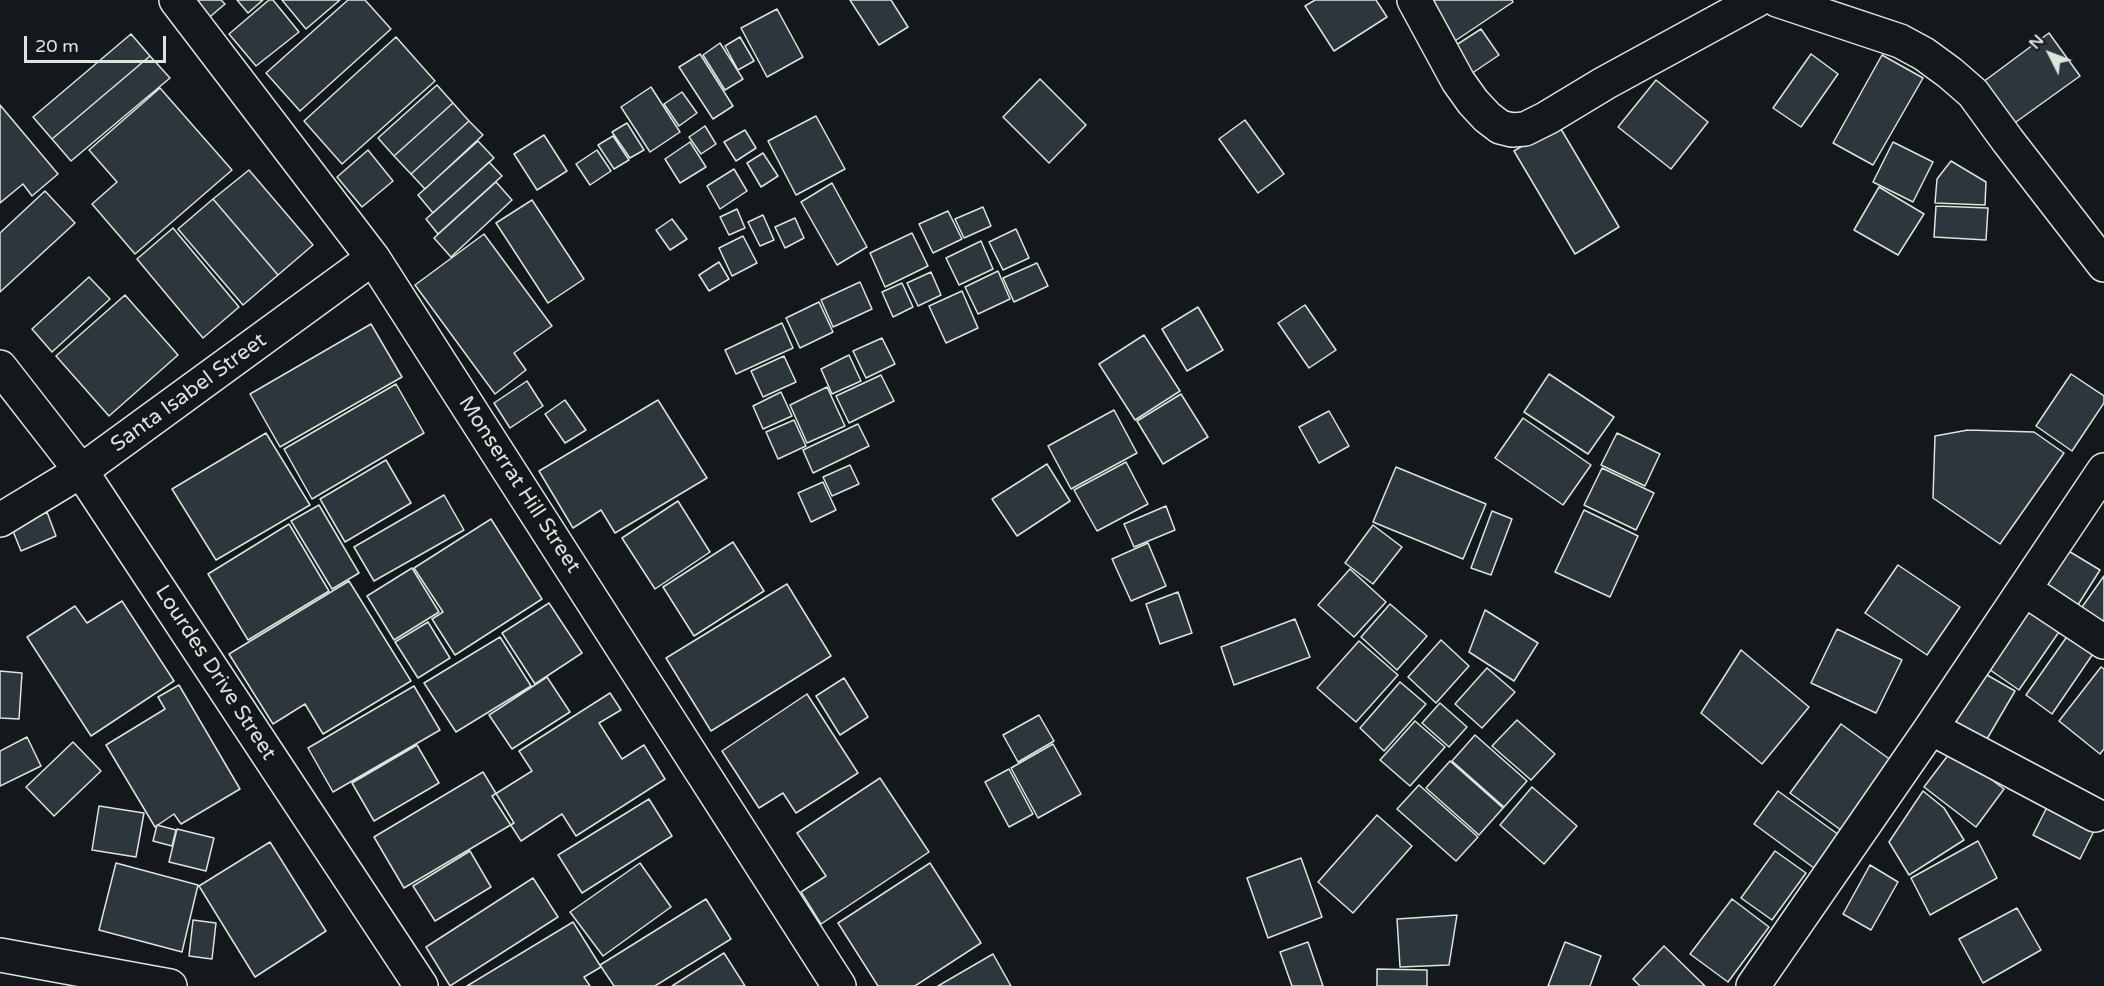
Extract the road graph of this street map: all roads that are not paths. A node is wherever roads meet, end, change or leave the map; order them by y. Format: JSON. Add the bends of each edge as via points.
{"nodes":[{"id":1,"x":176,"y":0,"type":"edge"},
{"id":2,"x":1414,"y":0,"type":"edge"},
{"id":3,"x":1757,"y":0,"type":"edge"},
{"id":4,"x":1777,"y":0,"type":"edge"},
{"id":5,"x":373,"y":258,"type":"junction"},
{"id":6,"x":2104,"y":265,"type":"edge"},
{"id":7,"x":0,"y":367,"type":"edge"},
{"id":8,"x":2104,"y":470,"type":"edge"},
{"id":9,"x":81,"y":471,"type":"junction"},
{"id":10,"x":0,"y":520,"type":"edge"},
{"id":11,"x":2024,"y":589,"type":"junction"},
{"id":12,"x":2104,"y":642,"type":"edge"},
{"id":13,"x":1931,"y":728,"type":"junction"},
{"id":14,"x":2095,"y":815,"type":"dead end"},
{"id":15,"x":0,"y":955,"type":"edge"},
{"id":16,"x":170,"y":986,"type":"edge"},
{"id":17,"x":421,"y":986,"type":"edge"},
{"id":18,"x":839,"y":986,"type":"edge"},
{"id":19,"x":1754,"y":986,"type":"edge"}],
"edges":[{"from":1,"to":5,"type":"street","name":"Monserrat Hill Street"},
{"from":2,"to":3,"type":"street","via":[[1473,102],[1500,127],[1512,130],[1525,129],[1547,118]]},
{"from":4,"to":6,"type":"street","via":[[1900,42],[1950,73],[1973,93]]},
{"from":5,"to":9,"type":"street","name":"Santa Isabel Street"},
{"from":5,"to":18,"type":"street","name":"Monserrat Hill Street"},
{"from":7,"to":9,"type":"street","name":"Lourdes Drive Street"},
{"from":8,"to":11,"type":"street"},
{"from":9,"to":10,"type":"street","name":"Santa Isabel Street"},
{"from":9,"to":17,"type":"street","name":"Lourdes Drive Street"},
{"from":11,"to":12,"type":"street"},
{"from":11,"to":13,"type":"street"},
{"from":13,"to":14,"type":"street"},
{"from":13,"to":19,"type":"street"},
{"from":15,"to":16,"type":"street"}]}
